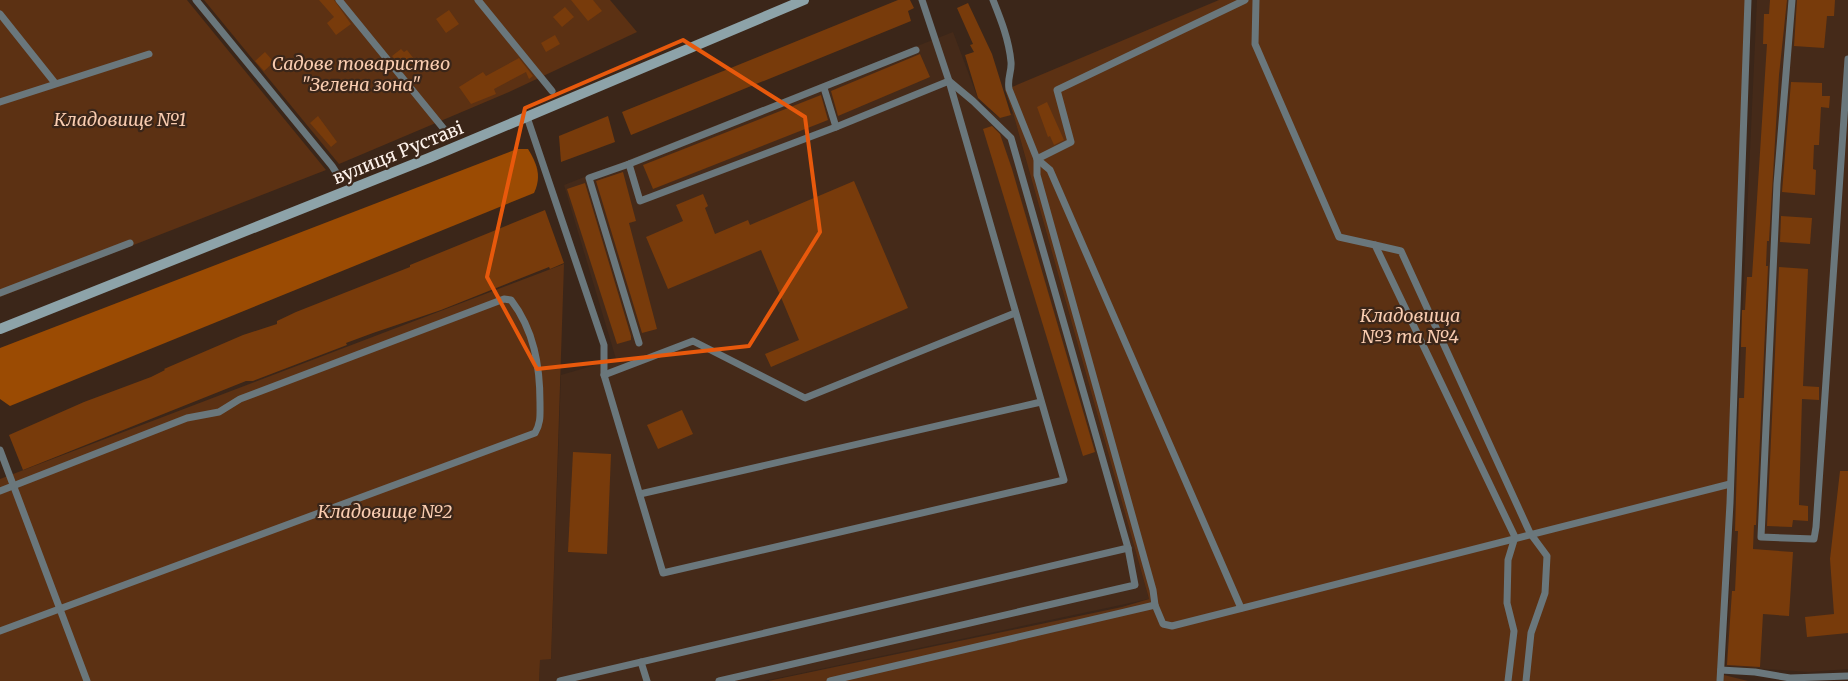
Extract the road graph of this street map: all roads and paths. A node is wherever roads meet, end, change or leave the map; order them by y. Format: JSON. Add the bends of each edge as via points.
{"nodes":[{"id":1,"x":196,"y":0,"type":"edge"},
{"id":2,"x":339,"y":0,"type":"edge"},
{"id":3,"x":478,"y":0,"type":"edge"},
{"id":4,"x":804,"y":0,"type":"edge"},
{"id":5,"x":922,"y":0,"type":"edge"},
{"id":6,"x":993,"y":0,"type":"edge"},
{"id":7,"x":1245,"y":0,"type":"edge"},
{"id":8,"x":1256,"y":0,"type":"edge"},
{"id":9,"x":1748,"y":0,"type":"edge"},
{"id":10,"x":1792,"y":0,"type":"edge"},
{"id":11,"x":0,"y":14,"type":"edge"},
{"id":12,"x":916,"y":50,"type":"dead end"},
{"id":13,"x":150,"y":54,"type":"dead end"},
{"id":14,"x":1848,"y":59,"type":"edge"},
{"id":15,"x":949,"y":81,"type":"junction"},
{"id":16,"x":55,"y":83,"type":"junction"},
{"id":17,"x":824,"y":88,"type":"junction"},
{"id":18,"x":552,"y":91,"type":"dead end"},
{"id":19,"x":0,"y":102,"type":"edge"},
{"id":20,"x":527,"y":117,"type":"junction"},
{"id":21,"x":836,"y":127,"type":"junction"},
{"id":22,"x":448,"y":134,"type":"dead end"},
{"id":23,"x":1037,"y":159,"type":"junction"},
{"id":24,"x":629,"y":164,"type":"junction"},
{"id":25,"x":341,"y":180,"type":"dead end"},
{"id":26,"x":130,"y":243,"type":"dead end"},
{"id":27,"x":1375,"y":245,"type":"junction"},
{"id":28,"x":0,"y":293,"type":"edge"},
{"id":29,"x":1015,"y":313,"type":"junction"},
{"id":30,"x":0,"y":329,"type":"edge"},
{"id":31,"x":639,"y":343,"type":"dead end"},
{"id":32,"x":604,"y":375,"type":"junction"},
{"id":33,"x":1041,"y":402,"type":"junction"},
{"id":34,"x":0,"y":450,"type":"edge"},
{"id":35,"x":4,"y":473,"type":"edge"},
{"id":36,"x":1730,"y":484,"type":"junction"},
{"id":37,"x":12,"y":486,"type":"junction"},
{"id":38,"x":0,"y":491,"type":"edge"},
{"id":39,"x":640,"y":494,"type":"junction"},
{"id":40,"x":1530,"y":533,"type":"junction"},
{"id":41,"x":1515,"y":537,"type":"junction"},
{"id":42,"x":1128,"y":548,"type":"junction"},
{"id":43,"x":1155,"y":605,"type":"junction"},
{"id":44,"x":1241,"y":608,"type":"junction"},
{"id":45,"x":61,"y":610,"type":"junction"},
{"id":46,"x":0,"y":631,"type":"edge"},
{"id":47,"x":641,"y":662,"type":"junction"},
{"id":48,"x":1721,"y":670,"type":"junction"},
{"id":49,"x":1848,"y":676,"type":"edge"},
{"id":50,"x":87,"y":681,"type":"edge"},
{"id":51,"x":560,"y":681,"type":"edge"},
{"id":52,"x":647,"y":681,"type":"edge"},
{"id":53,"x":719,"y":681,"type":"edge"},
{"id":54,"x":830,"y":681,"type":"edge"},
{"id":55,"x":1508,"y":681,"type":"edge"},
{"id":56,"x":1526,"y":681,"type":"edge"},
{"id":57,"x":1720,"y":681,"type":"edge"}],
"edges":[{"from":1,"to":25,"type":"lane"},
{"from":2,"to":22,"type":"lane"},
{"from":3,"to":18,"type":"lane"},
{"from":4,"to":20,"type":"main road","name":"вулиця Руставі"},
{"from":5,"to":15,"type":"lane"},
{"from":6,"to":23,"type":"lane","via":[[1006,33],[1012,64],[1007,79],[1009,89]]},
{"from":7,"to":23,"type":"lane","via":[[1057,90],[1072,142]]},
{"from":8,"to":27,"type":"lane","via":[[1255,44],[1339,237]]},
{"from":9,"to":36,"type":"lane"},
{"from":10,"to":14,"type":"lane","via":[[1777,194],[1761,537],[1814,539]]},
{"from":11,"to":16,"type":"lane"},
{"from":12,"to":17,"type":"lane"},
{"from":13,"to":16,"type":"lane"},
{"from":15,"to":21,"type":"lane"},
{"from":15,"to":29,"type":"lane"},
{"from":15,"to":42,"type":"lane","via":[[1011,138]]},
{"from":16,"to":19,"type":"lane"},
{"from":17,"to":21,"type":"lane"},
{"from":17,"to":24,"type":"lane"},
{"from":20,"to":30,"type":"main road","name":"вулиця Руставі"},
{"from":20,"to":32,"type":"lane","via":[[604,345]]},
{"from":21,"to":24,"type":"lane","via":[[640,201]]},
{"from":23,"to":43,"type":"lane","via":[[1036,175]]},
{"from":23,"to":44,"type":"lane","via":[[1050,170]]},
{"from":24,"to":31,"type":"lane","via":[[589,178]]},
{"from":26,"to":28,"type":"lane"},
{"from":27,"to":40,"type":"lane","via":[[1401,251]]},
{"from":27,"to":41,"type":"lane"},
{"from":29,"to":32,"type":"lane","via":[[805,398],[693,341]]},
{"from":29,"to":33,"type":"lane"},
{"from":32,"to":39,"type":"lane"},
{"from":33,"to":39,"type":"lane"},
{"from":33,"to":39,"type":"lane","via":[[1064,480],[663,573]]},
{"from":34,"to":35,"type":"lane"},
{"from":35,"to":37,"type":"lane"},
{"from":36,"to":40,"type":"lane"},
{"from":36,"to":48,"type":"lane"},
{"from":37,"to":38,"type":"lane"},
{"from":37,"to":45,"type":"lane"},
{"from":37,"to":45,"type":"lane","via":[[187,418],[219,412],[240,399],[504,299],[511,300],[516,306],[535,348],[540,372],[540,425],[535,433]]},
{"from":40,"to":41,"type":"lane"},
{"from":40,"to":56,"type":"lane","via":[[1548,556],[1545,593],[1531,633]]},
{"from":41,"to":44,"type":"lane"},
{"from":41,"to":55,"type":"lane","via":[[1508,560],[1507,603],[1514,631]]},
{"from":42,"to":47,"type":"lane"},
{"from":42,"to":53,"type":"lane","via":[[1136,585]]},
{"from":43,"to":44,"type":"lane","via":[[1160,619],[1167,626]]},
{"from":43,"to":54,"type":"lane"},
{"from":45,"to":46,"type":"lane"},
{"from":45,"to":50,"type":"lane"},
{"from":47,"to":51,"type":"lane"},
{"from":47,"to":52,"type":"lane"},
{"from":48,"to":49,"type":"lane","via":[[1790,678]]},
{"from":48,"to":57,"type":"lane"}]}
